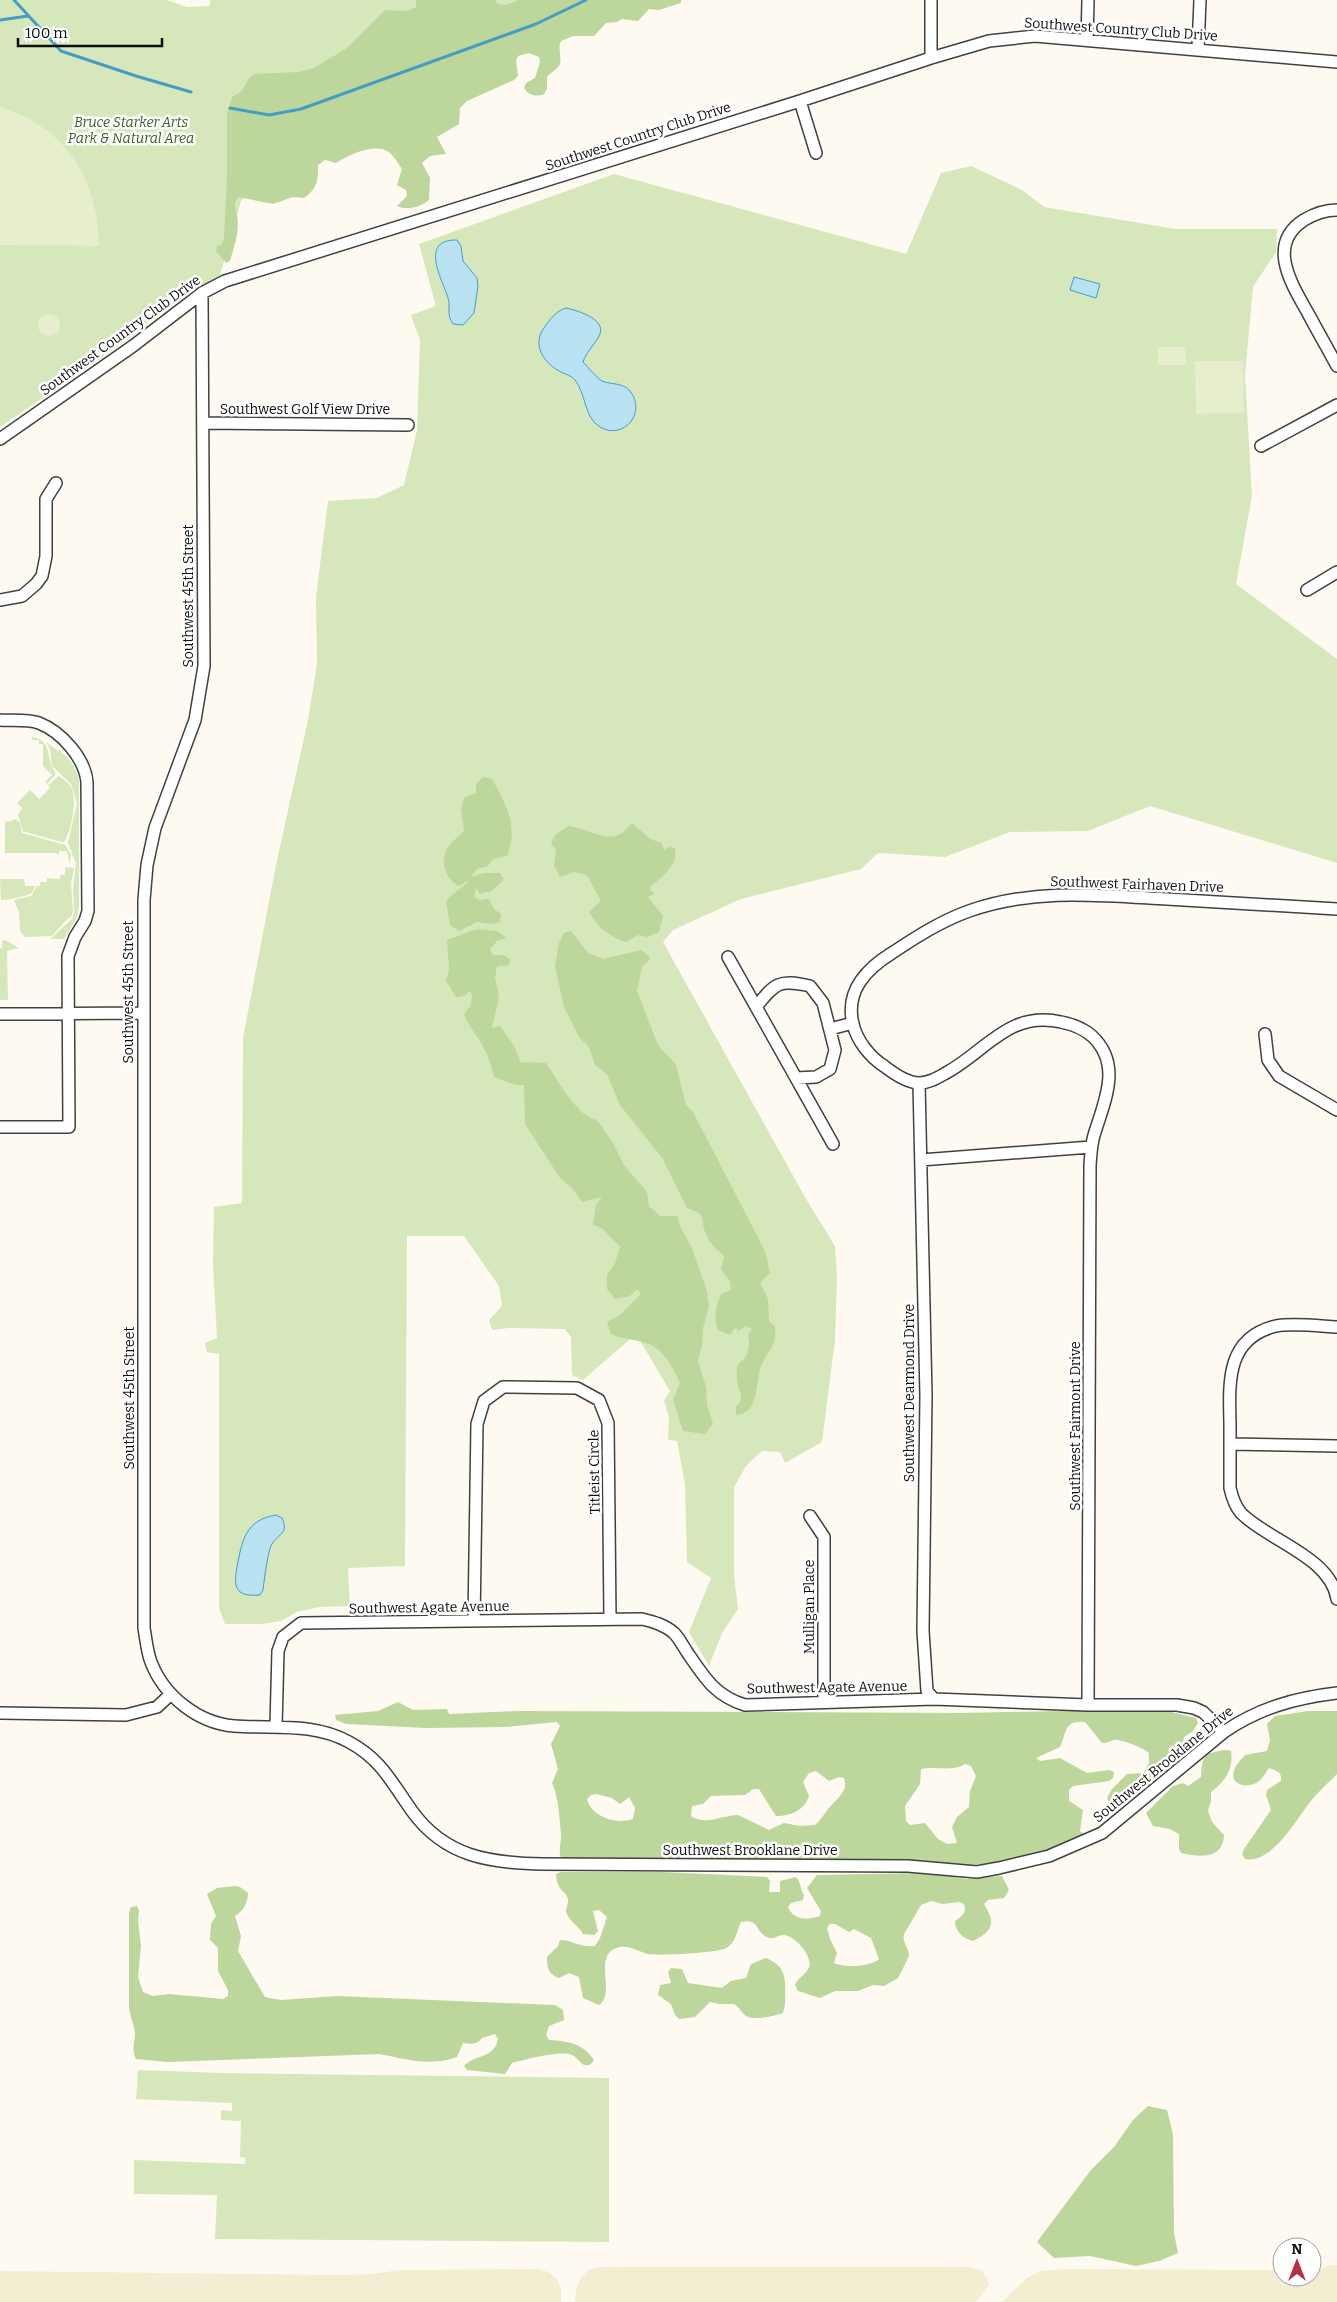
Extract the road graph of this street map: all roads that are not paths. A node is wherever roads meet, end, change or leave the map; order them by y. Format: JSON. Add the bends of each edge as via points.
{"nodes":[{"id":1,"x":931,"y":0,"type":"edge"},
{"id":2,"x":1088,"y":0,"type":"edge"},
{"id":3,"x":1200,"y":0,"type":"edge"},
{"id":4,"x":1087,"y":40,"type":"junction"},
{"id":5,"x":1198,"y":49,"type":"junction"},
{"id":6,"x":931,"y":58,"type":"junction"},
{"id":7,"x":1337,"y":62,"type":"edge"},
{"id":8,"x":800,"y":101,"type":"junction"},
{"id":9,"x":816,"y":153,"type":"dead end"},
{"id":10,"x":1337,"y":210,"type":"edge"},
{"id":11,"x":202,"y":293,"type":"junction"},
{"id":12,"x":1337,"y":366,"type":"edge"},
{"id":13,"x":1337,"y":405,"type":"edge"},
{"id":14,"x":203,"y":424,"type":"junction"},
{"id":15,"x":408,"y":425,"type":"dead end"},
{"id":16,"x":0,"y":439,"type":"edge"},
{"id":17,"x":1261,"y":446,"type":"dead end"},
{"id":18,"x":56,"y":483,"type":"dead end"},
{"id":19,"x":1337,"y":572,"type":"edge"},
{"id":20,"x":1307,"y":590,"type":"dead end"},
{"id":21,"x":0,"y":600,"type":"edge"},
{"id":22,"x":0,"y":720,"type":"edge"},
{"id":23,"x":1337,"y":909,"type":"edge"},
{"id":24,"x":728,"y":957,"type":"dead end"},
{"id":25,"x":756,"y":1007,"type":"junction"},
{"id":26,"x":68,"y":1013,"type":"junction"},
{"id":27,"x":143,"y":1013,"type":"junction"},
{"id":28,"x":0,"y":1014,"type":"edge"},
{"id":29,"x":853,"y":1023,"type":"junction"},
{"id":30,"x":830,"y":1029,"type":"junction"},
{"id":31,"x":1265,"y":1034,"type":"dead end"},
{"id":32,"x":796,"y":1078,"type":"junction"},
{"id":33,"x":919,"y":1083,"type":"junction"},
{"id":34,"x":1337,"y":1110,"type":"edge"},
{"id":35,"x":0,"y":1127,"type":"edge"},
{"id":36,"x":833,"y":1144,"type":"dead end"},
{"id":37,"x":1091,"y":1147,"type":"junction"},
{"id":38,"x":921,"y":1160,"type":"junction"},
{"id":39,"x":1337,"y":1327,"type":"edge"},
{"id":40,"x":1230,"y":1444,"type":"junction"},
{"id":41,"x":1337,"y":1446,"type":"edge"},
{"id":42,"x":810,"y":1516,"type":"dead end"},
{"id":43,"x":1337,"y":1595,"type":"edge"},
{"id":44,"x":610,"y":1619,"type":"junction"},
{"id":45,"x":474,"y":1621,"type":"junction"},
{"id":46,"x":1337,"y":1693,"type":"edge"},
{"id":47,"x":171,"y":1694,"type":"junction"},
{"id":48,"x":934,"y":1700,"type":"junction"},
{"id":49,"x":824,"y":1702,"type":"junction"},
{"id":50,"x":1088,"y":1705,"type":"junction"},
{"id":51,"x":0,"y":1713,"type":"edge"},
{"id":52,"x":276,"y":1726,"type":"junction"},
{"id":53,"x":1224,"y":1732,"type":"junction"}],
"edges":[{"from":1,"to":6,"type":"street"},
{"from":2,"to":4,"type":"street"},
{"from":3,"to":5,"type":"street"},
{"from":4,"to":5,"type":"street","name":"Southwest Country Club Drive"},
{"from":4,"to":6,"type":"street","name":"Southwest Country Club Drive","via":[[1012,37]]},
{"from":5,"to":7,"type":"street","name":"Southwest Country Club Drive"},
{"from":6,"to":8,"type":"street","name":"Southwest Country Club Drive"},
{"from":8,"to":9,"type":"street"},
{"from":8,"to":11,"type":"street","name":"Southwest Country Club Drive","via":[[289,260],[224,281]]},
{"from":10,"to":12,"type":"street","via":[[1310,217],[1295,227],[1284,255],[1289,279]]},
{"from":11,"to":14,"type":"street","name":"Southwest 45th Street"},
{"from":11,"to":16,"type":"street","name":"Southwest Country Club Drive","via":[[133,346]]},
{"from":13,"to":17,"type":"street"},
{"from":14,"to":15,"type":"street","name":"Southwest Golf View Drive"},
{"from":14,"to":27,"type":"street","name":"Southwest 45th Street","via":[[204,669],[195,720],[154,828],[147,865]]},
{"from":18,"to":21,"type":"street","via":[[46,499],[46,556],[42,576],[22,596]]},
{"from":19,"to":20,"type":"street"},
{"from":22,"to":26,"type":"street","via":[[29,721],[48,728],[77,754],[86,773],[88,911],[68,956]]},
{"from":23,"to":29,"type":"street","name":"Southwest Fairhaven Drive","via":[[1081,894],[1026,897],[989,905],[943,922],[869,969],[855,990],[851,1010]]},
{"from":24,"to":25,"type":"street"},
{"from":25,"to":30,"type":"street","via":[[770,990],[788,981],[810,986],[823,1003]]},
{"from":25,"to":32,"type":"street"},
{"from":26,"to":27,"type":"street"},
{"from":26,"to":28,"type":"street"},
{"from":26,"to":35,"type":"street","via":[[68,1127]]},
{"from":27,"to":47,"type":"street","name":"Southwest 45th Street","via":[[144,1628],[151,1662]]},
{"from":29,"to":30,"type":"street"},
{"from":29,"to":33,"type":"street","name":"Southwest Fairhaven Drive","via":[[862,1044],[881,1064],[911,1082]]},
{"from":30,"to":32,"type":"street","via":[[835,1050],[830,1069],[816,1077]]},
{"from":31,"to":34,"type":"street","via":[[1268,1060],[1279,1076]]},
{"from":32,"to":36,"type":"street"},
{"from":33,"to":37,"type":"street","via":[[933,1080],[957,1067],[1001,1033],[1019,1024],[1043,1019],[1067,1023],[1092,1036],[1109,1070],[1109,1087]]},
{"from":33,"to":38,"type":"street","name":"Southwest Dearmond Drive"},
{"from":37,"to":38,"type":"street"},
{"from":37,"to":50,"type":"street","name":"Southwest Fairmont Drive"},
{"from":38,"to":48,"type":"street","name":"Southwest Dearmond Drive","via":[[926,1396],[923,1632],[927,1691]]},
{"from":39,"to":40,"type":"street","via":[[1277,1326],[1258,1332],[1244,1343],[1231,1370]]},
{"from":40,"to":41,"type":"street"},
{"from":40,"to":43,"type":"street","via":[[1230,1488],[1241,1512],[1312,1560]]},
{"from":42,"to":49,"type":"street","name":"Mulligan Place","via":[[824,1537]]},
{"from":44,"to":45,"type":"street","name":"Southwest Agate Avenue"},
{"from":44,"to":45,"type":"street","name":"Titleist Circle","via":[[608,1424],[599,1400],[578,1388],[503,1387],[484,1401],[477,1424]]},
{"from":44,"to":49,"type":"street","name":"Southwest Agate Avenue","via":[[642,1619],[659,1623],[675,1633],[702,1675],[728,1700],[745,1705]]},
{"from":45,"to":52,"type":"street","name":"Southwest Agate Avenue","via":[[301,1623],[282,1637],[278,1651]]},
{"from":46,"to":53,"type":"street","name":"Southwest Brooklane Drive","via":[[1302,1697],[1276,1705],[1244,1718]]},
{"from":47,"to":51,"type":"street","via":[[157,1707],[126,1715]]},
{"from":47,"to":52,"type":"street","name":"Southwest Brooklane Drive","via":[[185,1707],[216,1722],[233,1726]]},
{"from":48,"to":49,"type":"street","name":"Southwest Agate Avenue"},
{"from":48,"to":50,"type":"street","name":"Southwest Agate Avenue"},
{"from":50,"to":53,"type":"street","name":"Southwest Agate Avenue","via":[[1186,1706],[1203,1712]]},
{"from":52,"to":53,"type":"street","name":"Southwest Brooklane Drive","via":[[307,1728],[335,1735],[366,1752],[384,1769],[428,1829],[455,1848],[490,1861],[908,1866],[977,1872],[1049,1856],[1102,1833]]}]}
